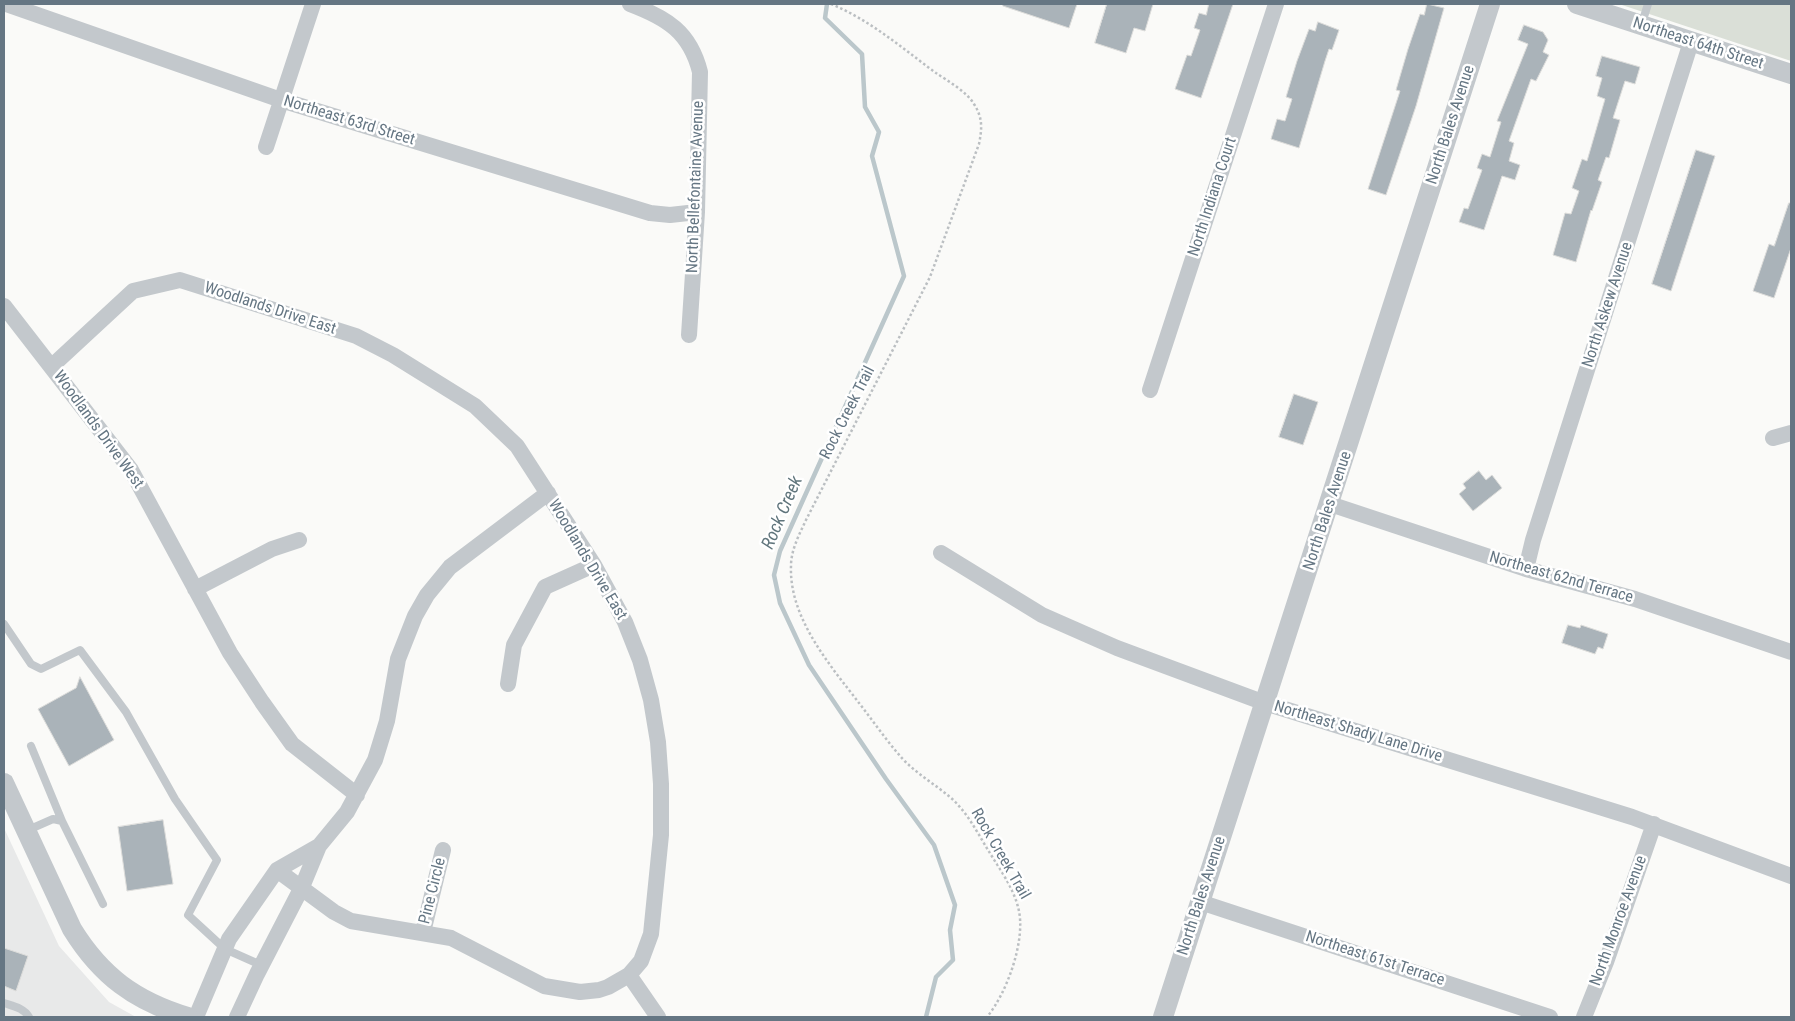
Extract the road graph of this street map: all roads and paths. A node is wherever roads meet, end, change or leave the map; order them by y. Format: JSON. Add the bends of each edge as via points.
{"nodes":[{"id":1,"x":6,"y":4,"type":"edge"},
{"id":2,"x":312,"y":4,"type":"edge"},
{"id":3,"x":630,"y":4,"type":"edge"},
{"id":4,"x":831,"y":4,"type":"edge"},
{"id":5,"x":1276,"y":4,"type":"edge"},
{"id":6,"x":1490,"y":4,"type":"edge"},
{"id":7,"x":1576,"y":4,"type":"edge"},
{"id":8,"x":1648,"y":4,"type":"edge"},
{"id":9,"x":1641,"y":25,"type":"junction"},
{"id":10,"x":1691,"y":42,"type":"junction"},
{"id":11,"x":1791,"y":74,"type":"edge"},
{"id":12,"x":281,"y":100,"type":"junction"},
{"id":13,"x":266,"y":147,"type":"dead end"},
{"id":14,"x":697,"y":212,"type":"junction"},
{"id":15,"x":4,"y":306,"type":"edge"},
{"id":16,"x":689,"y":335,"type":"dead end"},
{"id":17,"x":52,"y":366,"type":"junction"},
{"id":18,"x":1150,"y":390,"type":"dead end"},
{"id":19,"x":1791,"y":433,"type":"edge"},
{"id":20,"x":1773,"y":438,"type":"dead end"},
{"id":21,"x":548,"y":493,"type":"junction"},
{"id":22,"x":1330,"y":504,"type":"junction"},
{"id":23,"x":299,"y":540,"type":"dead end"},
{"id":24,"x":941,"y":552,"type":"dead end"},
{"id":25,"x":594,"y":566,"type":"junction"},
{"id":26,"x":1526,"y":569,"type":"junction"},
{"id":27,"x":195,"y":589,"type":"junction"},
{"id":28,"x":4,"y":624,"type":"edge"},
{"id":29,"x":1791,"y":652,"type":"edge"},
{"id":30,"x":508,"y":684,"type":"dead end"},
{"id":31,"x":1265,"y":703,"type":"junction"},
{"id":32,"x":31,"y":746,"type":"dead end"},
{"id":33,"x":4,"y":783,"type":"edge"},
{"id":34,"x":357,"y":795,"type":"junction"},
{"id":35,"x":62,"y":821,"type":"junction"},
{"id":36,"x":1654,"y":824,"type":"junction"},
{"id":37,"x":26,"y":831,"type":"junction"},
{"id":38,"x":319,"y":846,"type":"junction"},
{"id":39,"x":443,"y":850,"type":"dead end"},
{"id":40,"x":278,"y":870,"type":"junction"},
{"id":41,"x":1791,"y":876,"type":"edge"},
{"id":42,"x":302,"y":887,"type":"junction"},
{"id":43,"x":1200,"y":902,"type":"junction"},
{"id":44,"x":103,"y":904,"type":"dead end"},
{"id":45,"x":422,"y":932,"type":"junction"},
{"id":46,"x":224,"y":949,"type":"junction"},
{"id":47,"x":262,"y":965,"type":"junction"},
{"id":48,"x":628,"y":975,"type":"junction"},
{"id":49,"x":4,"y":1003,"type":"edge"},
{"id":50,"x":29,"y":1017,"type":"edge"},
{"id":51,"x":188,"y":1017,"type":"edge"},
{"id":52,"x":196,"y":1017,"type":"edge"},
{"id":53,"x":237,"y":1017,"type":"edge"},
{"id":54,"x":658,"y":1017,"type":"edge"},
{"id":55,"x":987,"y":1017,"type":"edge"},
{"id":56,"x":1163,"y":1017,"type":"edge"},
{"id":57,"x":1550,"y":1017,"type":"edge"},
{"id":58,"x":1584,"y":1017,"type":"edge"}],
"edges":[{"from":1,"to":12,"type":"street","name":"Northeast 63rd Street"},
{"from":2,"to":12,"type":"street"},
{"from":3,"to":14,"type":"street","name":"North Bellefontaine Avenue","via":[[660,16],[677,28],[688,42],[700,72]]},
{"from":4,"to":55,"type":"path","name":"Rock Creek Trail","via":[[860,17],[973,102],[981,117],[982,129],[969,174],[930,277],[806,520],[794,547],[790,567],[803,618],[822,654],[902,759],[952,798],[967,816],[1014,894],[1020,924],[1014,962],[1000,1001]]},
{"from":5,"to":18,"type":"street","name":"North Indiana Court"},
{"from":6,"to":22,"type":"street","name":"North Bales Avenue"},
{"from":7,"to":9,"type":"street","name":"Northeast 64th Street"},
{"from":8,"to":9,"type":"lane"},
{"from":9,"to":10,"type":"street","name":"Northeast 64th Street"},
{"from":10,"to":11,"type":"street","name":"Northeast 64th Street"},
{"from":10,"to":26,"type":"street","name":"North Askew Avenue"},
{"from":12,"to":13,"type":"street"},
{"from":12,"to":14,"type":"street","name":"Northeast 63rd Street","via":[[650,213]]},
{"from":14,"to":16,"type":"street","name":"North Bellefontaine Avenue"},
{"from":15,"to":17,"type":"street","name":"Woodlands Drive West"},
{"from":17,"to":21,"type":"street","name":"Woodlands Drive East","via":[[133,291],[180,280],[356,336],[393,355],[474,406],[517,446]]},
{"from":17,"to":27,"type":"street","name":"Woodlands Drive West","via":[[131,470]]},
{"from":19,"to":20,"type":"street"},
{"from":21,"to":25,"type":"street","name":"Woodlands Drive East"},
{"from":21,"to":34,"type":"street","via":[[450,567],[428,596],[405,638],[380,746]]},
{"from":22,"to":26,"type":"street","name":"Northeast 62nd Terrace"},
{"from":22,"to":31,"type":"street","name":"North Bales Avenue"},
{"from":23,"to":27,"type":"street","via":[[272,549]]},
{"from":24,"to":31,"type":"street","name":"Northeast Shady Lane Drive","via":[[1001,592],[1084,635]]},
{"from":25,"to":30,"type":"street","via":[[545,587],[514,645]]},
{"from":25,"to":48,"type":"street","name":"Woodlands Drive East","via":[[625,622],[640,660],[652,700],[658,742],[662,835],[658,886],[649,943],[641,961]]},
{"from":26,"to":29,"type":"street","name":"Northeast 62nd Terrace","via":[[1635,599]]},
{"from":27,"to":34,"type":"street","name":"Woodlands Drive West","via":[[230,653],[292,744]]},
{"from":28,"to":46,"type":"lane","via":[[31,664],[41,669],[80,650],[126,712],[176,799],[217,860],[188,915]]},
{"from":31,"to":36,"type":"street","name":"Northeast Shady Lane Drive"},
{"from":31,"to":43,"type":"street","name":"North Bales Avenue"},
{"from":32,"to":35,"type":"lane"},
{"from":33,"to":37,"type":"street"},
{"from":34,"to":38,"type":"street"},
{"from":35,"to":37,"type":"lane","via":[[53,819]]},
{"from":35,"to":44,"type":"lane"},
{"from":36,"to":41,"type":"street","name":"Northeast Shady Lane Drive"},
{"from":36,"to":58,"type":"street","name":"North Monroe Avenue"},
{"from":37,"to":51,"type":"street","via":[[72,929],[95,961],[133,994],[160,1009]]},
{"from":38,"to":40,"type":"street"},
{"from":38,"to":42,"type":"street"},
{"from":39,"to":45,"type":"street","name":"Pine Circle"},
{"from":40,"to":42,"type":"street","name":"Woodlands Drive East"},
{"from":40,"to":46,"type":"street"},
{"from":42,"to":45,"type":"street","name":"Woodlands Drive East","via":[[334,912],[361,925]]},
{"from":42,"to":47,"type":"street"},
{"from":43,"to":56,"type":"street","name":"North Bales Avenue"},
{"from":43,"to":57,"type":"street","name":"Northeast 61st Terrace"},
{"from":45,"to":48,"type":"street","name":"Woodlands Drive East","via":[[450,938],[544,986],[562,991],[598,990]]},
{"from":46,"to":47,"type":"lane"},
{"from":46,"to":52,"type":"street"},
{"from":47,"to":53,"type":"street"},
{"from":48,"to":54,"type":"street"},
{"from":49,"to":50,"type":"lane","via":[[20,1008]]}]}
